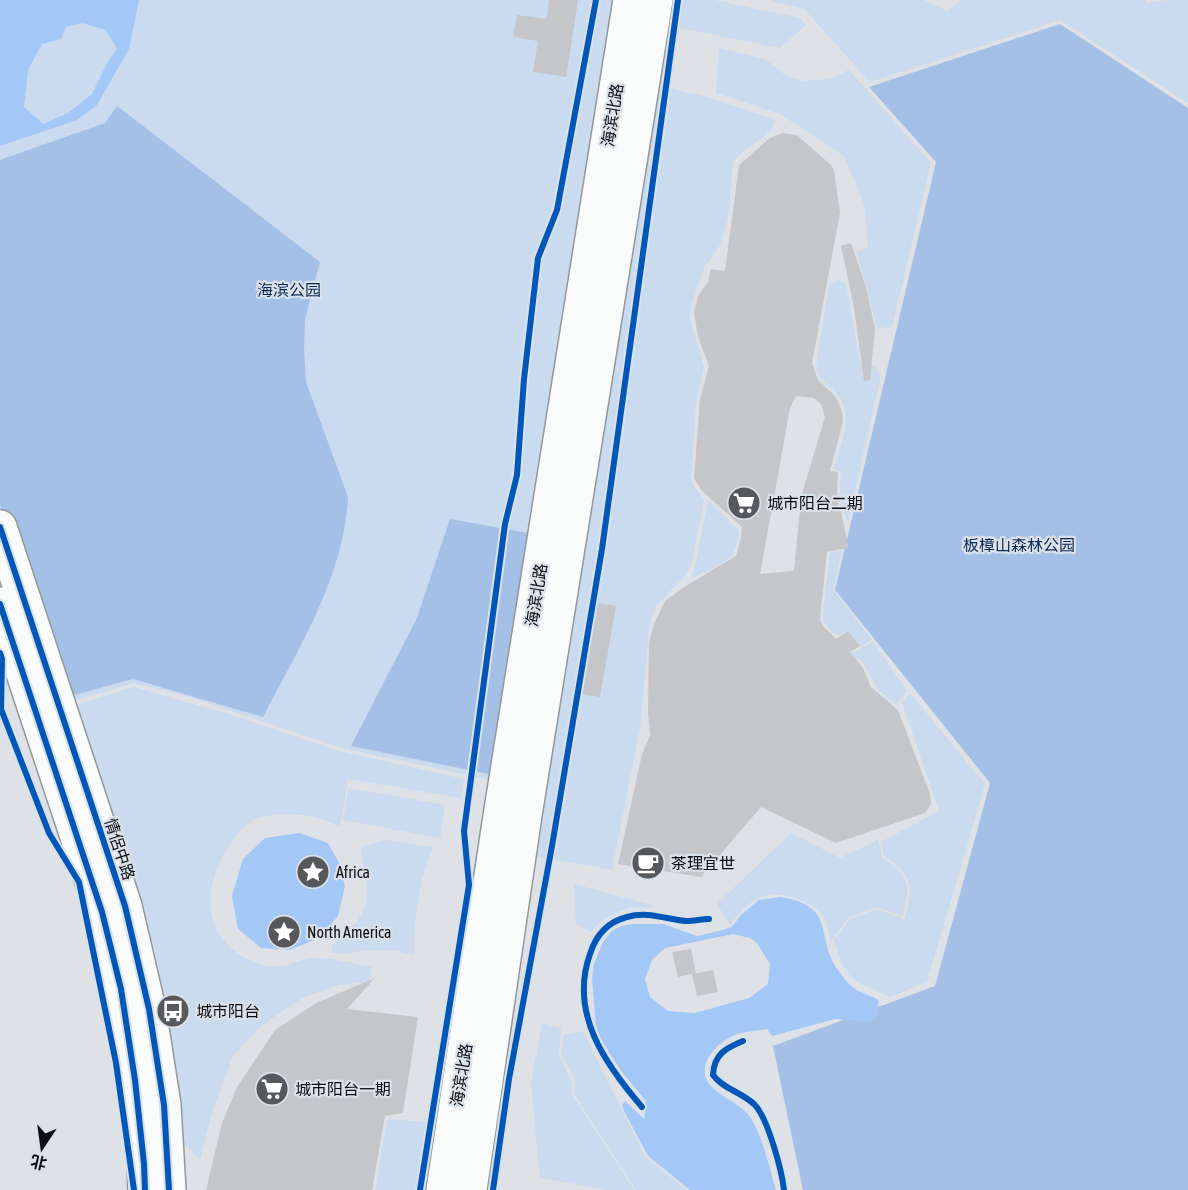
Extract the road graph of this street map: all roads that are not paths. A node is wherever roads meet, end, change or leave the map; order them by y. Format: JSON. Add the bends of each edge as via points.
{"nodes":[{"id":1,"x":630,"y":0,"type":"edge"},
{"id":2,"x":656,"y":0,"type":"edge"},
{"id":3,"x":0,"y":527,"type":"edge"},
{"id":4,"x":0,"y":603,"type":"edge"},
{"id":5,"x":145,"y":1190,"type":"edge"},
{"id":6,"x":170,"y":1190,"type":"edge"},
{"id":7,"x":443,"y":1190,"type":"edge"},
{"id":8,"x":470,"y":1190,"type":"edge"}],
"edges":[{"from":1,"to":7,"type":"main road","name":"海滨北路"},
{"from":2,"to":8,"type":"main road","name":"海滨北路","via":[[525,815]]},
{"from":3,"to":6,"type":"main road","name":"情侶中路","via":[[125,906],[164,1105]]},
{"from":4,"to":5,"type":"main road","via":[[102,912],[121,989]]}]}
